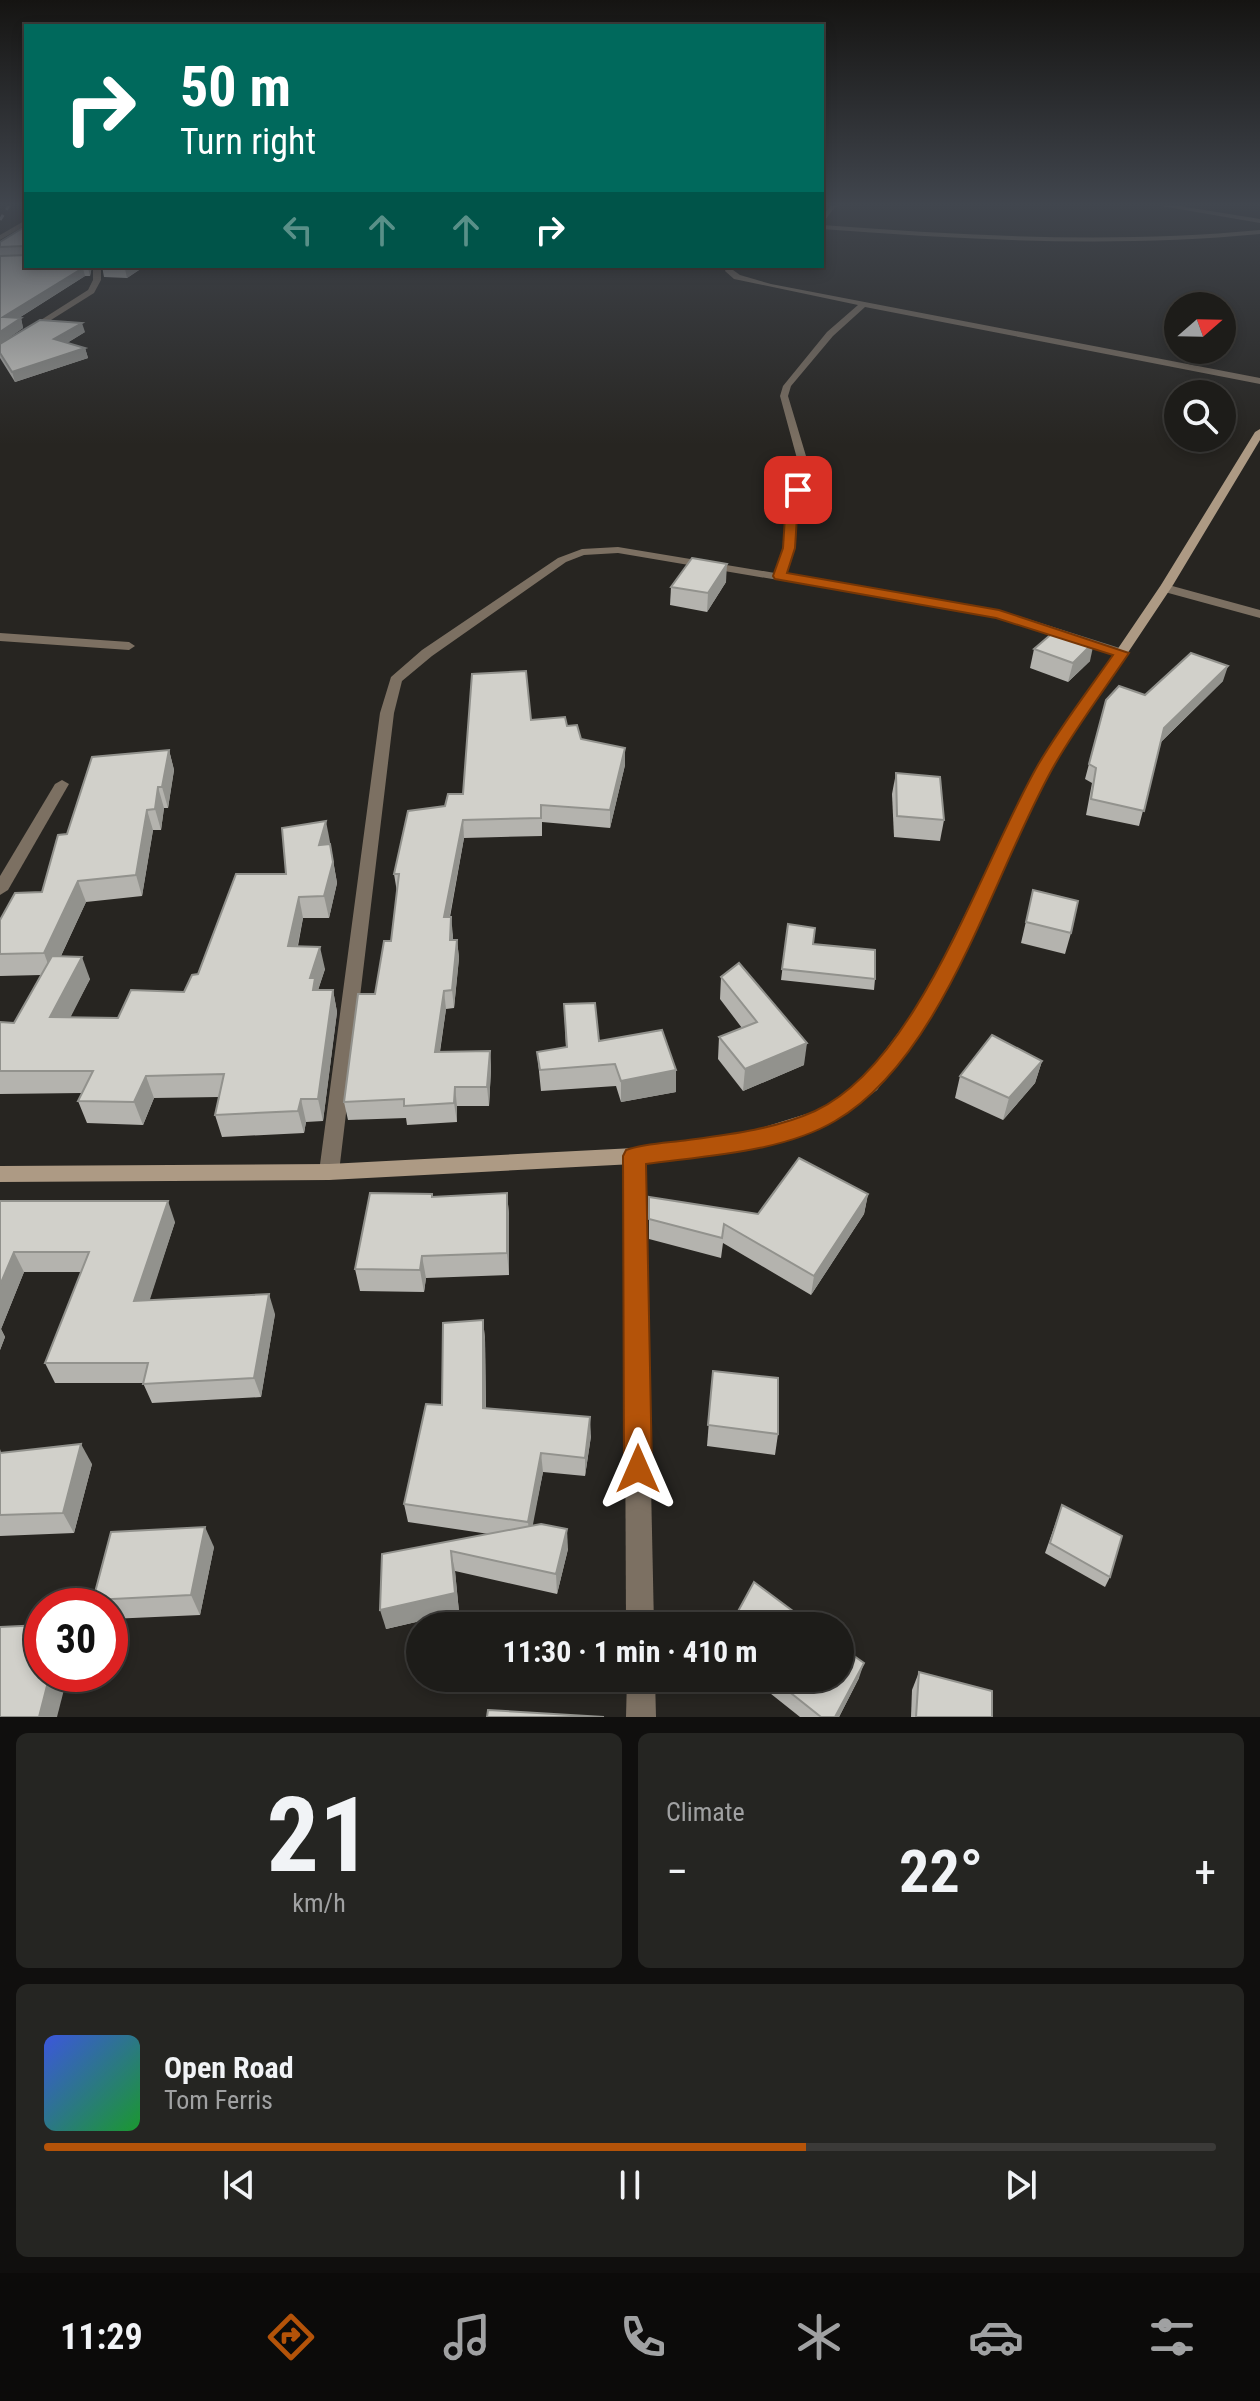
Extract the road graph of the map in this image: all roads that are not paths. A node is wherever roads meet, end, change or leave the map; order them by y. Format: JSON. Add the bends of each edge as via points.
{"nodes":[{"id":1,"x":95,"y":284,"type":"edge"},
{"id":2,"x":765,"y":284,"type":"edge"},
{"id":3,"x":864,"y":304,"type":"junction"},
{"id":4,"x":0,"y":350,"type":"edge"},
{"id":5,"x":1260,"y":381,"type":"edge"},
{"id":6,"x":1260,"y":432,"type":"edge"},
{"id":7,"x":780,"y":576,"type":"junction"},
{"id":8,"x":1165,"y":588,"type":"junction"},
{"id":9,"x":1260,"y":614,"type":"edge"},
{"id":10,"x":0,"y":637,"type":"edge"},
{"id":11,"x":129,"y":646,"type":"dead end"},
{"id":12,"x":1121,"y":653,"type":"junction"},
{"id":13,"x":62,"y":784,"type":"dead end"},
{"id":14,"x":0,"y":890,"type":"edge"},
{"id":15,"x":634,"y":1156,"type":"junction"},
{"id":16,"x":329,"y":1172,"type":"junction"},
{"id":17,"x":0,"y":1174,"type":"edge"},
{"id":18,"x":640,"y":1612,"type":"edge"},
{"id":19,"x":641,"y":1692,"type":"edge"},
{"id":20,"x":641,"y":1717,"type":"edge"}],
"edges":[{"from":1,"to":4,"type":"street"},
{"from":2,"to":3,"type":"street"},
{"from":3,"to":5,"type":"street"},
{"from":3,"to":7,"type":"street","via":[[830,334],[787,386],[784,396],[804,466],[792,501],[789,548]]},
{"from":6,"to":8,"type":"main road"},
{"from":7,"to":12,"type":"street","via":[[999,614]]},
{"from":7,"to":16,"type":"street","via":[[618,550],[582,552],[562,560],[396,680],[387,713]]},
{"from":8,"to":9,"type":"street"},
{"from":8,"to":12,"type":"main road"},
{"from":10,"to":11,"type":"street"},
{"from":12,"to":15,"type":"main road","via":[[1046,765],[937,988],[870,1085],[826,1116],[794,1128],[742,1142]]},
{"from":13,"to":14,"type":"street"},
{"from":15,"to":16,"type":"main road"},
{"from":15,"to":18,"type":"street"},
{"from":16,"to":17,"type":"main road"},
{"from":19,"to":20,"type":"street"}]}
